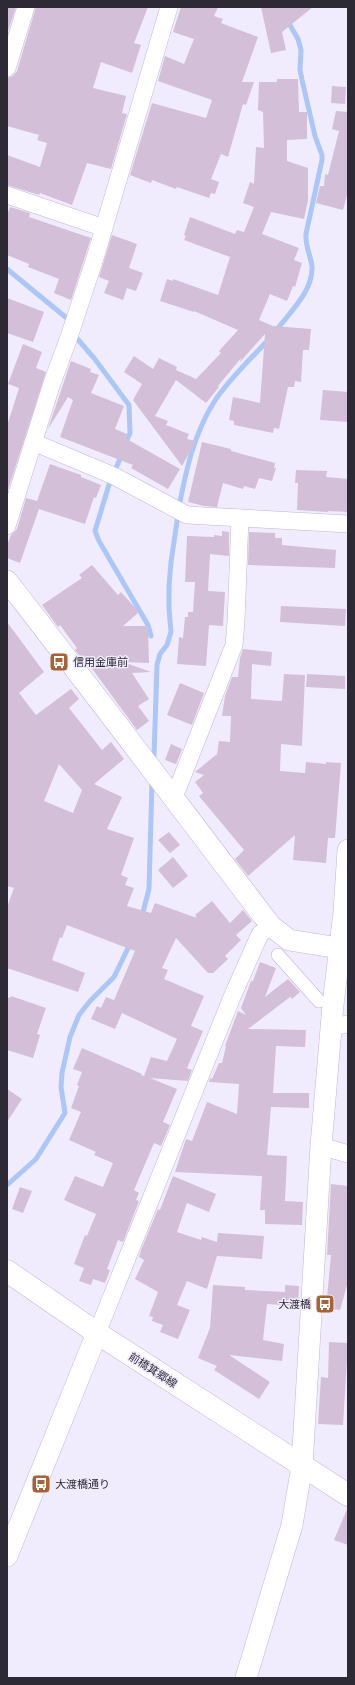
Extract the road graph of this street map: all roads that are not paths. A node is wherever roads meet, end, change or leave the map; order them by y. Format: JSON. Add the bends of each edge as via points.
{"nodes":[{"id":1,"x":26,"y":7,"type":"edge"},
{"id":2,"x":169,"y":7,"type":"edge"},
{"id":3,"x":7,"y":68,"type":"edge"},
{"id":4,"x":7,"y":195,"type":"edge"},
{"id":5,"x":104,"y":228,"type":"junction"},
{"id":6,"x":33,"y":442,"type":"junction"},
{"id":7,"x":240,"y":518,"type":"junction"},
{"id":8,"x":348,"y":524,"type":"edge"},
{"id":9,"x":7,"y":526,"type":"edge"},
{"id":10,"x":7,"y":581,"type":"edge"},
{"id":11,"x":172,"y":797,"type":"junction"},
{"id":12,"x":348,"y":850,"type":"edge"},
{"id":13,"x":346,"y":912,"type":"edge"},
{"id":14,"x":270,"y":926,"type":"junction"},
{"id":15,"x":339,"y":948,"type":"junction"},
{"id":16,"x":278,"y":955,"type":"dead end"},
{"id":17,"x":319,"y":1002,"type":"dead end"},
{"id":18,"x":340,"y":1026,"type":"edge"},
{"id":19,"x":321,"y":1146,"type":"junction"},
{"id":20,"x":348,"y":1154,"type":"edge"},
{"id":21,"x":7,"y":1271,"type":"edge"},
{"id":22,"x":97,"y":1334,"type":"junction"},
{"id":23,"x":302,"y":1466,"type":"junction"},
{"id":24,"x":348,"y":1478,"type":"edge"},
{"id":25,"x":348,"y":1495,"type":"edge"},
{"id":26,"x":7,"y":1556,"type":"edge"},
{"id":27,"x":246,"y":1678,"type":"edge"}],
"edges":[{"from":1,"to":3,"type":"street"},
{"from":2,"to":5,"type":"street"},
{"from":4,"to":5,"type":"street"},
{"from":5,"to":6,"type":"street"},
{"from":6,"to":7,"type":"street","via":[[114,476],[187,516]]},
{"from":6,"to":9,"type":"street"},
{"from":7,"to":8,"type":"street"},
{"from":7,"to":11,"type":"street","via":[[234,645]]},
{"from":10,"to":11,"type":"street"},
{"from":11,"to":14,"type":"street"},
{"from":12,"to":13,"type":"street"},
{"from":13,"to":15,"type":"street"},
{"from":14,"to":15,"type":"street","via":[[290,940]]},
{"from":14,"to":22,"type":"street","via":[[260,934],[232,997]]},
{"from":15,"to":18,"type":"street"},
{"from":16,"to":17,"type":"street"},
{"from":18,"to":19,"type":"street"},
{"from":19,"to":20,"type":"street"},
{"from":19,"to":23,"type":"street"},
{"from":21,"to":22,"type":"main road","name":"前橋箕郷線"},
{"from":22,"to":23,"type":"main road","name":"前橋箕郷線"},
{"from":22,"to":26,"type":"street"},
{"from":23,"to":24,"type":"main road","name":"前橋箕郷線"},
{"from":23,"to":25,"type":"main road","name":"前橋箕郷線"},
{"from":23,"to":27,"type":"street","via":[[292,1525]]}]}
